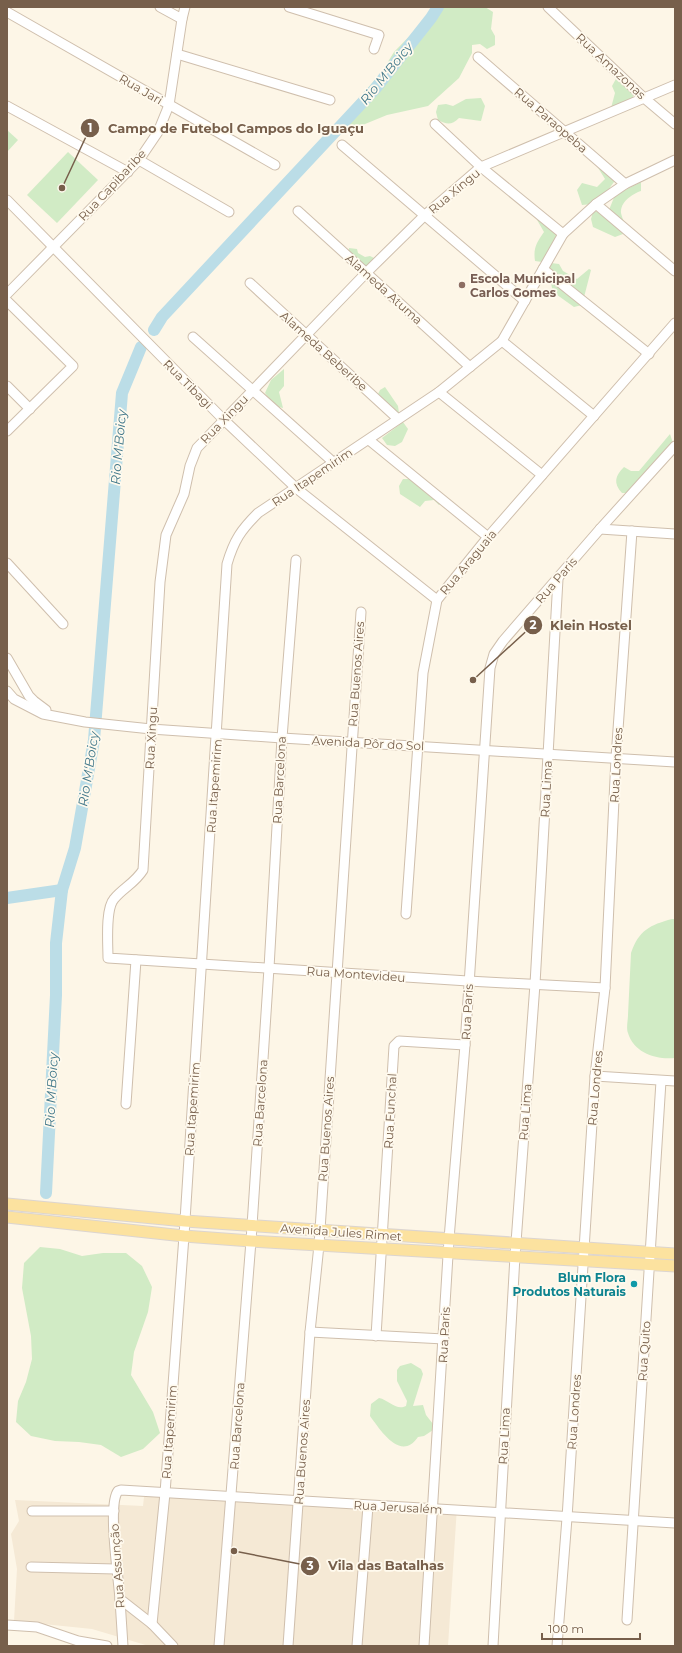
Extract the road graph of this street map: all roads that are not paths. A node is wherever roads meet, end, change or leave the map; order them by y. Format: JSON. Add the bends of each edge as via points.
{"nodes":[{"id":1,"x":160,"y":7,"type":"edge"},
{"id":2,"x":185,"y":7,"type":"edge"},
{"id":3,"x":289,"y":7,"type":"edge"},
{"id":4,"x":548,"y":7,"type":"edge"},
{"id":5,"x":7,"y":12,"type":"edge"},
{"id":6,"x":182,"y":19,"type":"junction"},
{"id":7,"x":374,"y":49,"type":"dead end"},
{"id":8,"x":177,"y":54,"type":"junction"},
{"id":9,"x":478,"y":57,"type":"dead end"},
{"id":10,"x":675,"y":85,"type":"edge"},
{"id":11,"x":643,"y":97,"type":"junction"},
{"id":12,"x":330,"y":100,"type":"dead end"},
{"id":13,"x":169,"y":105,"type":"junction"},
{"id":14,"x":7,"y":106,"type":"edge"},
{"id":15,"x":435,"y":124,"type":"dead end"},
{"id":16,"x":675,"y":124,"type":"edge"},
{"id":17,"x":563,"y":132,"type":"junction"},
{"id":18,"x":342,"y":145,"type":"dead end"},
{"id":19,"x":139,"y":160,"type":"junction"},
{"id":20,"x":675,"y":160,"type":"edge"},
{"id":21,"x":275,"y":165,"type":"dead end"},
{"id":22,"x":481,"y":167,"type":"junction"},
{"id":23,"x":128,"y":172,"type":"junction"},
{"id":24,"x":624,"y":184,"type":"junction"},
{"id":25,"x":7,"y":200,"type":"edge"},
{"id":26,"x":596,"y":204,"type":"junction"},
{"id":27,"x":298,"y":211,"type":"dead end"},
{"id":28,"x":229,"y":212,"type":"dead end"},
{"id":29,"x":424,"y":216,"type":"junction"},
{"id":30,"x":563,"y":234,"type":"junction"},
{"id":31,"x":54,"y":246,"type":"junction"},
{"id":32,"x":543,"y":269,"type":"junction"},
{"id":33,"x":675,"y":271,"type":"edge"},
{"id":34,"x":366,"y":272,"type":"junction"},
{"id":35,"x":250,"y":283,"type":"dead end"},
{"id":36,"x":7,"y":294,"type":"edge"},
{"id":37,"x":7,"y":301,"type":"edge"},
{"id":38,"x":525,"y":301,"type":"junction"},
{"id":39,"x":675,"y":323,"type":"edge"},
{"id":40,"x":305,"y":334,"type":"junction"},
{"id":41,"x":672,"y":334,"type":"edge"},
{"id":42,"x":193,"y":337,"type":"dead end"},
{"id":43,"x":502,"y":341,"type":"junction"},
{"id":44,"x":649,"y":354,"type":"junction"},
{"id":45,"x":470,"y":367,"type":"junction"},
{"id":46,"x":7,"y":386,"type":"edge"},
{"id":47,"x":253,"y":389,"type":"junction"},
{"id":48,"x":439,"y":392,"type":"junction"},
{"id":49,"x":30,"y":409,"type":"junction"},
{"id":50,"x":594,"y":416,"type":"junction"},
{"id":51,"x":223,"y":419,"type":"junction"},
{"id":52,"x":398,"y":419,"type":"junction"},
{"id":53,"x":7,"y":431,"type":"edge"},
{"id":54,"x":369,"y":440,"type":"junction"},
{"id":55,"x":675,"y":446,"type":"edge"},
{"id":56,"x":333,"y":462,"type":"junction"},
{"id":57,"x":542,"y":475,"type":"junction"},
{"id":58,"x":296,"y":488,"type":"junction"},
{"id":59,"x":600,"y":529,"type":"junction"},
{"id":60,"x":632,"y":531,"type":"junction"},
{"id":61,"x":675,"y":534,"type":"edge"},
{"id":62,"x":488,"y":537,"type":"junction"},
{"id":63,"x":296,"y":560,"type":"dead end"},
{"id":64,"x":7,"y":563,"type":"edge"},
{"id":65,"x":558,"y":579,"type":"junction"},
{"id":66,"x":437,"y":600,"type":"junction"},
{"id":67,"x":360,"y":612,"type":"dead end"},
{"id":68,"x":63,"y":624,"type":"dead end"},
{"id":69,"x":8,"y":660,"type":"edge"},
{"id":70,"x":23,"y":686,"type":"junction"},
{"id":71,"x":7,"y":691,"type":"edge"},
{"id":72,"x":14,"y":699,"type":"junction"},
{"id":73,"x":62,"y":718,"type":"junction"},
{"id":74,"x":151,"y":729,"type":"junction"},
{"id":75,"x":217,"y":734,"type":"junction"},
{"id":76,"x":282,"y":738,"type":"junction"},
{"id":77,"x":352,"y":742,"type":"junction"},
{"id":78,"x":418,"y":746,"type":"junction"},
{"id":79,"x":485,"y":750,"type":"junction"},
{"id":80,"x":548,"y":755,"type":"junction"},
{"id":81,"x":616,"y":758,"type":"junction"},
{"id":82,"x":675,"y":762,"type":"edge"},
{"id":83,"x":406,"y":914,"type":"dead end"},
{"id":84,"x":108,"y":958,"type":"joint"},
{"id":85,"x":136,"y":960,"type":"junction"},
{"id":86,"x":202,"y":964,"type":"junction"},
{"id":87,"x":269,"y":968,"type":"junction"},
{"id":88,"x":337,"y":972,"type":"junction"},
{"id":89,"x":468,"y":981,"type":"junction"},
{"id":90,"x":535,"y":984,"type":"junction"},
{"id":91,"x":605,"y":988,"type":"junction"},
{"id":92,"x":465,"y":1045,"type":"junction"},
{"id":93,"x":595,"y":1076,"type":"junction"},
{"id":94,"x":661,"y":1081,"type":"junction"},
{"id":95,"x":675,"y":1081,"type":"edge"},
{"id":96,"x":126,"y":1104,"type":"dead end"},
{"id":97,"x":7,"y":1204,"type":"edge"},
{"id":98,"x":7,"y":1217,"type":"edge"},
{"id":99,"x":185,"y":1221,"type":"junction"},
{"id":100,"x":252,"y":1226,"type":"junction"},
{"id":101,"x":319,"y":1230,"type":"junction"},
{"id":102,"x":383,"y":1235,"type":"junction"},
{"id":103,"x":184,"y":1236,"type":"junction"},
{"id":104,"x":450,"y":1239,"type":"junction"},
{"id":105,"x":251,"y":1241,"type":"junction"},
{"id":106,"x":516,"y":1244,"type":"junction"},
{"id":107,"x":318,"y":1245,"type":"junction"},
{"id":108,"x":584,"y":1248,"type":"junction"},
{"id":109,"x":382,"y":1249,"type":"junction"},
{"id":110,"x":650,"y":1252,"type":"junction"},
{"id":111,"x":449,"y":1253,"type":"junction"},
{"id":112,"x":675,"y":1254,"type":"edge"},
{"id":113,"x":515,"y":1256,"type":"junction"},
{"id":114,"x":583,"y":1260,"type":"junction"},
{"id":115,"x":650,"y":1264,"type":"junction"},
{"id":116,"x":675,"y":1266,"type":"edge"},
{"id":117,"x":310,"y":1332,"type":"junction"},
{"id":118,"x":376,"y":1336,"type":"junction"},
{"id":119,"x":444,"y":1339,"type":"junction"},
{"id":120,"x":121,"y":1490,"type":"joint"},
{"id":121,"x":165,"y":1493,"type":"junction"},
{"id":122,"x":232,"y":1497,"type":"junction"},
{"id":123,"x":298,"y":1501,"type":"junction"},
{"id":124,"x":368,"y":1506,"type":"junction"},
{"id":125,"x":433,"y":1509,"type":"junction"},
{"id":126,"x":32,"y":1511,"type":"dead end"},
{"id":127,"x":114,"y":1511,"type":"junction"},
{"id":128,"x":499,"y":1513,"type":"junction"},
{"id":129,"x":567,"y":1518,"type":"junction"},
{"id":130,"x":633,"y":1522,"type":"junction"},
{"id":131,"x":675,"y":1524,"type":"edge"},
{"id":132,"x":31,"y":1567,"type":"dead end"},
{"id":133,"x":116,"y":1569,"type":"junction"},
{"id":134,"x":120,"y":1599,"type":"junction"},
{"id":135,"x":627,"y":1620,"type":"dead end"},
{"id":136,"x":152,"y":1624,"type":"junction"},
{"id":137,"x":7,"y":1625,"type":"edge"},
{"id":138,"x":107,"y":1646,"type":"edge"},
{"id":139,"x":123,"y":1646,"type":"edge"},
{"id":140,"x":173,"y":1646,"type":"edge"},
{"id":141,"x":219,"y":1646,"type":"edge"},
{"id":142,"x":288,"y":1646,"type":"edge"},
{"id":143,"x":357,"y":1646,"type":"edge"},
{"id":144,"x":424,"y":1646,"type":"edge"},
{"id":145,"x":493,"y":1646,"type":"edge"},
{"id":146,"x":557,"y":1646,"type":"edge"}],
"edges":[{"from":1,"to":6,"type":"street"},
{"from":2,"to":6,"type":"street","name":"Rua Capibaribe"},
{"from":3,"to":7,"type":"street","via":[[380,36]]},
{"from":4,"to":11,"type":"street","name":"Rua Amazonas"},
{"from":5,"to":13,"type":"street","name":"Rua Jari"},
{"from":6,"to":8,"type":"street","name":"Rua Capibaribe"},
{"from":8,"to":12,"type":"street"},
{"from":8,"to":13,"type":"street","name":"Rua Capibaribe"},
{"from":9,"to":17,"type":"street","name":"Rua Paraopeba"},
{"from":10,"to":11,"type":"street","name":"Rua Xingu"},
{"from":11,"to":16,"type":"street","name":"Rua Amazonas"},
{"from":11,"to":17,"type":"street","name":"Rua Xingu"},
{"from":13,"to":19,"type":"street","name":"Rua Capibaribe","via":[[158,132]]},
{"from":13,"to":21,"type":"street","name":"Rua Jari"},
{"from":14,"to":23,"type":"street"},
{"from":15,"to":22,"type":"street"},
{"from":17,"to":22,"type":"street","name":"Rua Xingu"},
{"from":17,"to":24,"type":"street","name":"Rua Paraopeba"},
{"from":18,"to":29,"type":"street"},
{"from":19,"to":23,"type":"street","name":"Rua Capibaribe"},
{"from":19,"to":28,"type":"street"},
{"from":20,"to":24,"type":"street","name":"Rua Itapemirim"},
{"from":22,"to":29,"type":"street","name":"Rua Xingu"},
{"from":22,"to":30,"type":"street"},
{"from":23,"to":31,"type":"street","name":"Rua Capibaribe"},
{"from":24,"to":26,"type":"street","name":"Rua Itapemirim"},
{"from":25,"to":31,"type":"street","name":"Rua Tibagi"},
{"from":26,"to":30,"type":"street","name":"Rua Itapemirim"},
{"from":26,"to":33,"type":"street"},
{"from":27,"to":34,"type":"street","name":"Alameda Atuma"},
{"from":29,"to":34,"type":"street","name":"Rua Xingu"},
{"from":29,"to":38,"type":"street"},
{"from":30,"to":32,"type":"street","name":"Rua Itapemirim"},
{"from":31,"to":36,"type":"street","name":"Rua Capibaribe"},
{"from":31,"to":51,"type":"street","name":"Rua Tibagi"},
{"from":32,"to":38,"type":"street","name":"Rua Itapemirim"},
{"from":32,"to":44,"type":"street"},
{"from":34,"to":40,"type":"street","name":"Rua Xingu"},
{"from":34,"to":45,"type":"street","name":"Alameda Atuma"},
{"from":35,"to":40,"type":"street","name":"Alameda Beberibe"},
{"from":37,"to":49,"type":"street","via":[[73,366]]},
{"from":38,"to":43,"type":"street","name":"Rua Itapemirim"},
{"from":39,"to":41,"type":"street","name":"Rua Araguaia"},
{"from":40,"to":47,"type":"street","name":"Rua Xingu"},
{"from":40,"to":52,"type":"street","name":"Alameda Beberibe"},
{"from":41,"to":44,"type":"street","name":"Rua Araguaia"},
{"from":42,"to":47,"type":"street"},
{"from":43,"to":45,"type":"street","name":"Rua Itapemirim"},
{"from":43,"to":50,"type":"street"},
{"from":44,"to":50,"type":"street","name":"Rua Araguaia"},
{"from":45,"to":48,"type":"street","name":"Rua Itapemirim"},
{"from":46,"to":49,"type":"street"},
{"from":47,"to":51,"type":"street","name":"Rua Xingu"},
{"from":47,"to":56,"type":"street"},
{"from":48,"to":52,"type":"street","name":"Rua Itapemirim"},
{"from":48,"to":57,"type":"street"},
{"from":49,"to":53,"type":"street"},
{"from":50,"to":57,"type":"street","name":"Rua Araguaia"},
{"from":51,"to":58,"type":"street","name":"Rua Tibagi"},
{"from":51,"to":74,"type":"street","name":"Rua Xingu","via":[[195,452],[184,494],[166,536],[160,582]]},
{"from":52,"to":54,"type":"street","name":"Rua Itapemirim"},
{"from":54,"to":56,"type":"street","name":"Rua Itapemirim"},
{"from":54,"to":62,"type":"street"},
{"from":55,"to":59,"type":"street","name":"Rua Paris"},
{"from":56,"to":58,"type":"street","name":"Rua Itapemirim"},
{"from":57,"to":62,"type":"street","name":"Rua Araguaia"},
{"from":58,"to":66,"type":"street","name":"Rua Tibagi"},
{"from":58,"to":75,"type":"street","name":"Rua Itapemirim","via":[[258,513],[243,528],[232,546],[227,564]]},
{"from":59,"to":60,"type":"street"},
{"from":59,"to":65,"type":"street","name":"Rua Paris"},
{"from":60,"to":61,"type":"street"},
{"from":60,"to":81,"type":"street","name":"Rua Londres"},
{"from":62,"to":66,"type":"street","name":"Rua Araguaia"},
{"from":63,"to":76,"type":"street","name":"Rua Barcelona"},
{"from":64,"to":68,"type":"street"},
{"from":65,"to":79,"type":"street","name":"Rua Paris","via":[[494,654],[490,668]]},
{"from":65,"to":80,"type":"street","name":"Rua Lima"},
{"from":66,"to":78,"type":"street","name":"Rua Araguaia","via":[[423,674]]},
{"from":67,"to":77,"type":"street","name":"Rua Buenos Aires"},
{"from":69,"to":70,"type":"street","name":"Avenida Pôr do Sol"},
{"from":70,"to":72,"type":"street","via":[[20,694]]},
{"from":70,"to":73,"type":"street","name":"Avenida Pôr do Sol","via":[[42,708]]},
{"from":71,"to":72,"type":"street","name":"Avenida Pôr do Sol"},
{"from":72,"to":73,"type":"street","name":"Avenida Pôr do Sol","via":[[43,714]]},
{"from":73,"to":74,"type":"street","name":"Avenida Pôr do Sol"},
{"from":74,"to":75,"type":"street","name":"Avenida Pôr do Sol"},
{"from":74,"to":84,"type":"street","name":"Rua Xingu","via":[[143,870],[137,879],[113,900],[109,908]]},
{"from":75,"to":76,"type":"street","name":"Avenida Pôr do Sol"},
{"from":75,"to":86,"type":"street","name":"Rua Itapemirim"},
{"from":76,"to":77,"type":"street","name":"Avenida Pôr do Sol"},
{"from":76,"to":87,"type":"street","name":"Rua Barcelona"},
{"from":77,"to":78,"type":"street","name":"Avenida Pôr do Sol"},
{"from":77,"to":88,"type":"street","name":"Rua Buenos Aires"},
{"from":78,"to":79,"type":"street","name":"Avenida Pôr do Sol"},
{"from":78,"to":83,"type":"street","name":"Rua Araguaia"},
{"from":79,"to":80,"type":"street","name":"Avenida Pôr do Sol"},
{"from":79,"to":89,"type":"street","name":"Rua Paris"},
{"from":80,"to":81,"type":"street","name":"Avenida Pôr do Sol"},
{"from":80,"to":90,"type":"street","name":"Rua Lima"},
{"from":81,"to":82,"type":"street","name":"Avenida Pôr do Sol"},
{"from":81,"to":91,"type":"street","name":"Rua Londres"},
{"from":84,"to":85,"type":"street","name":"Rua Montevideu"},
{"from":85,"to":86,"type":"street","name":"Rua Montevideu"},
{"from":85,"to":96,"type":"street"},
{"from":86,"to":87,"type":"street","name":"Rua Montevideu"},
{"from":86,"to":99,"type":"street","name":"Rua Itapemirim"},
{"from":87,"to":88,"type":"street","name":"Rua Montevideu"},
{"from":87,"to":100,"type":"street","name":"Rua Barcelona"},
{"from":88,"to":89,"type":"street","name":"Rua Montevideu"},
{"from":88,"to":101,"type":"street","name":"Rua Buenos Aires"},
{"from":89,"to":90,"type":"street","name":"Rua Montevideu"},
{"from":89,"to":92,"type":"street","name":"Rua Paris"},
{"from":90,"to":91,"type":"street","name":"Rua Montevideu"},
{"from":90,"to":106,"type":"street","name":"Rua Lima"},
{"from":91,"to":93,"type":"street","name":"Rua Londres"},
{"from":92,"to":102,"type":"street","name":"Rua Funchal","via":[[399,1041],[394,1046]]},
{"from":92,"to":104,"type":"street","name":"Rua Paris"},
{"from":93,"to":94,"type":"street"},
{"from":93,"to":108,"type":"street","name":"Rua Londres"},
{"from":94,"to":95,"type":"street"},
{"from":94,"to":110,"type":"street","name":"Rua Quito"},
{"from":97,"to":99,"type":"main road","name":"Avenida Jules Rimet"},
{"from":98,"to":103,"type":"main road","name":"Avenida Jules Rimet"},
{"from":99,"to":100,"type":"main road","name":"Avenida Jules Rimet"},
{"from":99,"to":103,"type":"street","name":"Rua Itapemirim"},
{"from":100,"to":101,"type":"main road","name":"Avenida Jules Rimet"},
{"from":100,"to":105,"type":"street","name":"Rua Barcelona"},
{"from":101,"to":102,"type":"main road","name":"Avenida Jules Rimet"},
{"from":101,"to":107,"type":"street","name":"Rua Buenos Aires"},
{"from":102,"to":104,"type":"main road","name":"Avenida Jules Rimet"},
{"from":102,"to":109,"type":"street","name":"Rua Funchal"},
{"from":103,"to":105,"type":"main road","name":"Avenida Jules Rimet"},
{"from":103,"to":121,"type":"street","name":"Rua Itapemirim"},
{"from":104,"to":106,"type":"main road","name":"Avenida Jules Rimet"},
{"from":104,"to":111,"type":"street","name":"Rua Paris"},
{"from":105,"to":107,"type":"main road","name":"Avenida Jules Rimet"},
{"from":105,"to":122,"type":"street","name":"Rua Barcelona"},
{"from":106,"to":108,"type":"main road","name":"Avenida Jules Rimet"},
{"from":106,"to":113,"type":"street","name":"Rua Lima"},
{"from":107,"to":109,"type":"main road","name":"Avenida Jules Rimet"},
{"from":107,"to":117,"type":"street","name":"Rua Buenos Aires"},
{"from":108,"to":110,"type":"main road","name":"Avenida Jules Rimet"},
{"from":108,"to":114,"type":"street","name":"Rua Londres"},
{"from":109,"to":111,"type":"main road","name":"Avenida Jules Rimet"},
{"from":109,"to":118,"type":"street","name":"Rua Funchal"},
{"from":110,"to":112,"type":"main road","name":"Avenida Jules Rimet"},
{"from":110,"to":115,"type":"street","name":"Rua Quito"},
{"from":111,"to":113,"type":"main road","name":"Avenida Jules Rimet"},
{"from":111,"to":119,"type":"street","name":"Rua Paris"},
{"from":113,"to":114,"type":"main road","name":"Avenida Jules Rimet"},
{"from":113,"to":128,"type":"street","name":"Rua Lima"},
{"from":114,"to":115,"type":"main road","name":"Avenida Jules Rimet"},
{"from":114,"to":129,"type":"street","name":"Rua Londres"},
{"from":115,"to":116,"type":"main road","name":"Avenida Jules Rimet"},
{"from":115,"to":130,"type":"street","name":"Rua Quito"},
{"from":117,"to":118,"type":"street"},
{"from":117,"to":123,"type":"street","name":"Rua Buenos Aires"},
{"from":118,"to":119,"type":"street"},
{"from":119,"to":125,"type":"street","name":"Rua Paris"},
{"from":120,"to":121,"type":"street","name":"Rua Jerusalém"},
{"from":120,"to":127,"type":"street","name":"Rua Assunção","via":[[114,1498]]},
{"from":121,"to":122,"type":"street","name":"Rua Jerusalém"},
{"from":121,"to":136,"type":"street","name":"Rua Itapemirim"},
{"from":122,"to":123,"type":"street","name":"Rua Jerusalém"},
{"from":122,"to":141,"type":"street","name":"Rua Barcelona"},
{"from":123,"to":124,"type":"street","name":"Rua Jerusalém"},
{"from":123,"to":142,"type":"street","name":"Rua Buenos Aires"},
{"from":124,"to":125,"type":"street","name":"Rua Jerusalém"},
{"from":124,"to":143,"type":"street"},
{"from":125,"to":128,"type":"street","name":"Rua Jerusalém"},
{"from":125,"to":144,"type":"street","name":"Rua Paris"},
{"from":126,"to":127,"type":"street"},
{"from":127,"to":133,"type":"street","name":"Rua Assunção"},
{"from":128,"to":129,"type":"street","name":"Rua Jerusalém"},
{"from":128,"to":145,"type":"street","name":"Rua Lima"},
{"from":129,"to":130,"type":"street","name":"Rua Jerusalém"},
{"from":129,"to":146,"type":"street","name":"Rua Londres"},
{"from":130,"to":131,"type":"street","name":"Rua Jerusalém"},
{"from":130,"to":135,"type":"street","name":"Rua Quito"},
{"from":132,"to":133,"type":"street"},
{"from":133,"to":134,"type":"street","name":"Rua Assunção"},
{"from":134,"to":136,"type":"street"},
{"from":134,"to":139,"type":"street","name":"Rua Assunção"},
{"from":136,"to":140,"type":"street"},
{"from":137,"to":138,"type":"street","via":[[36,1627],[78,1641]]}]}
